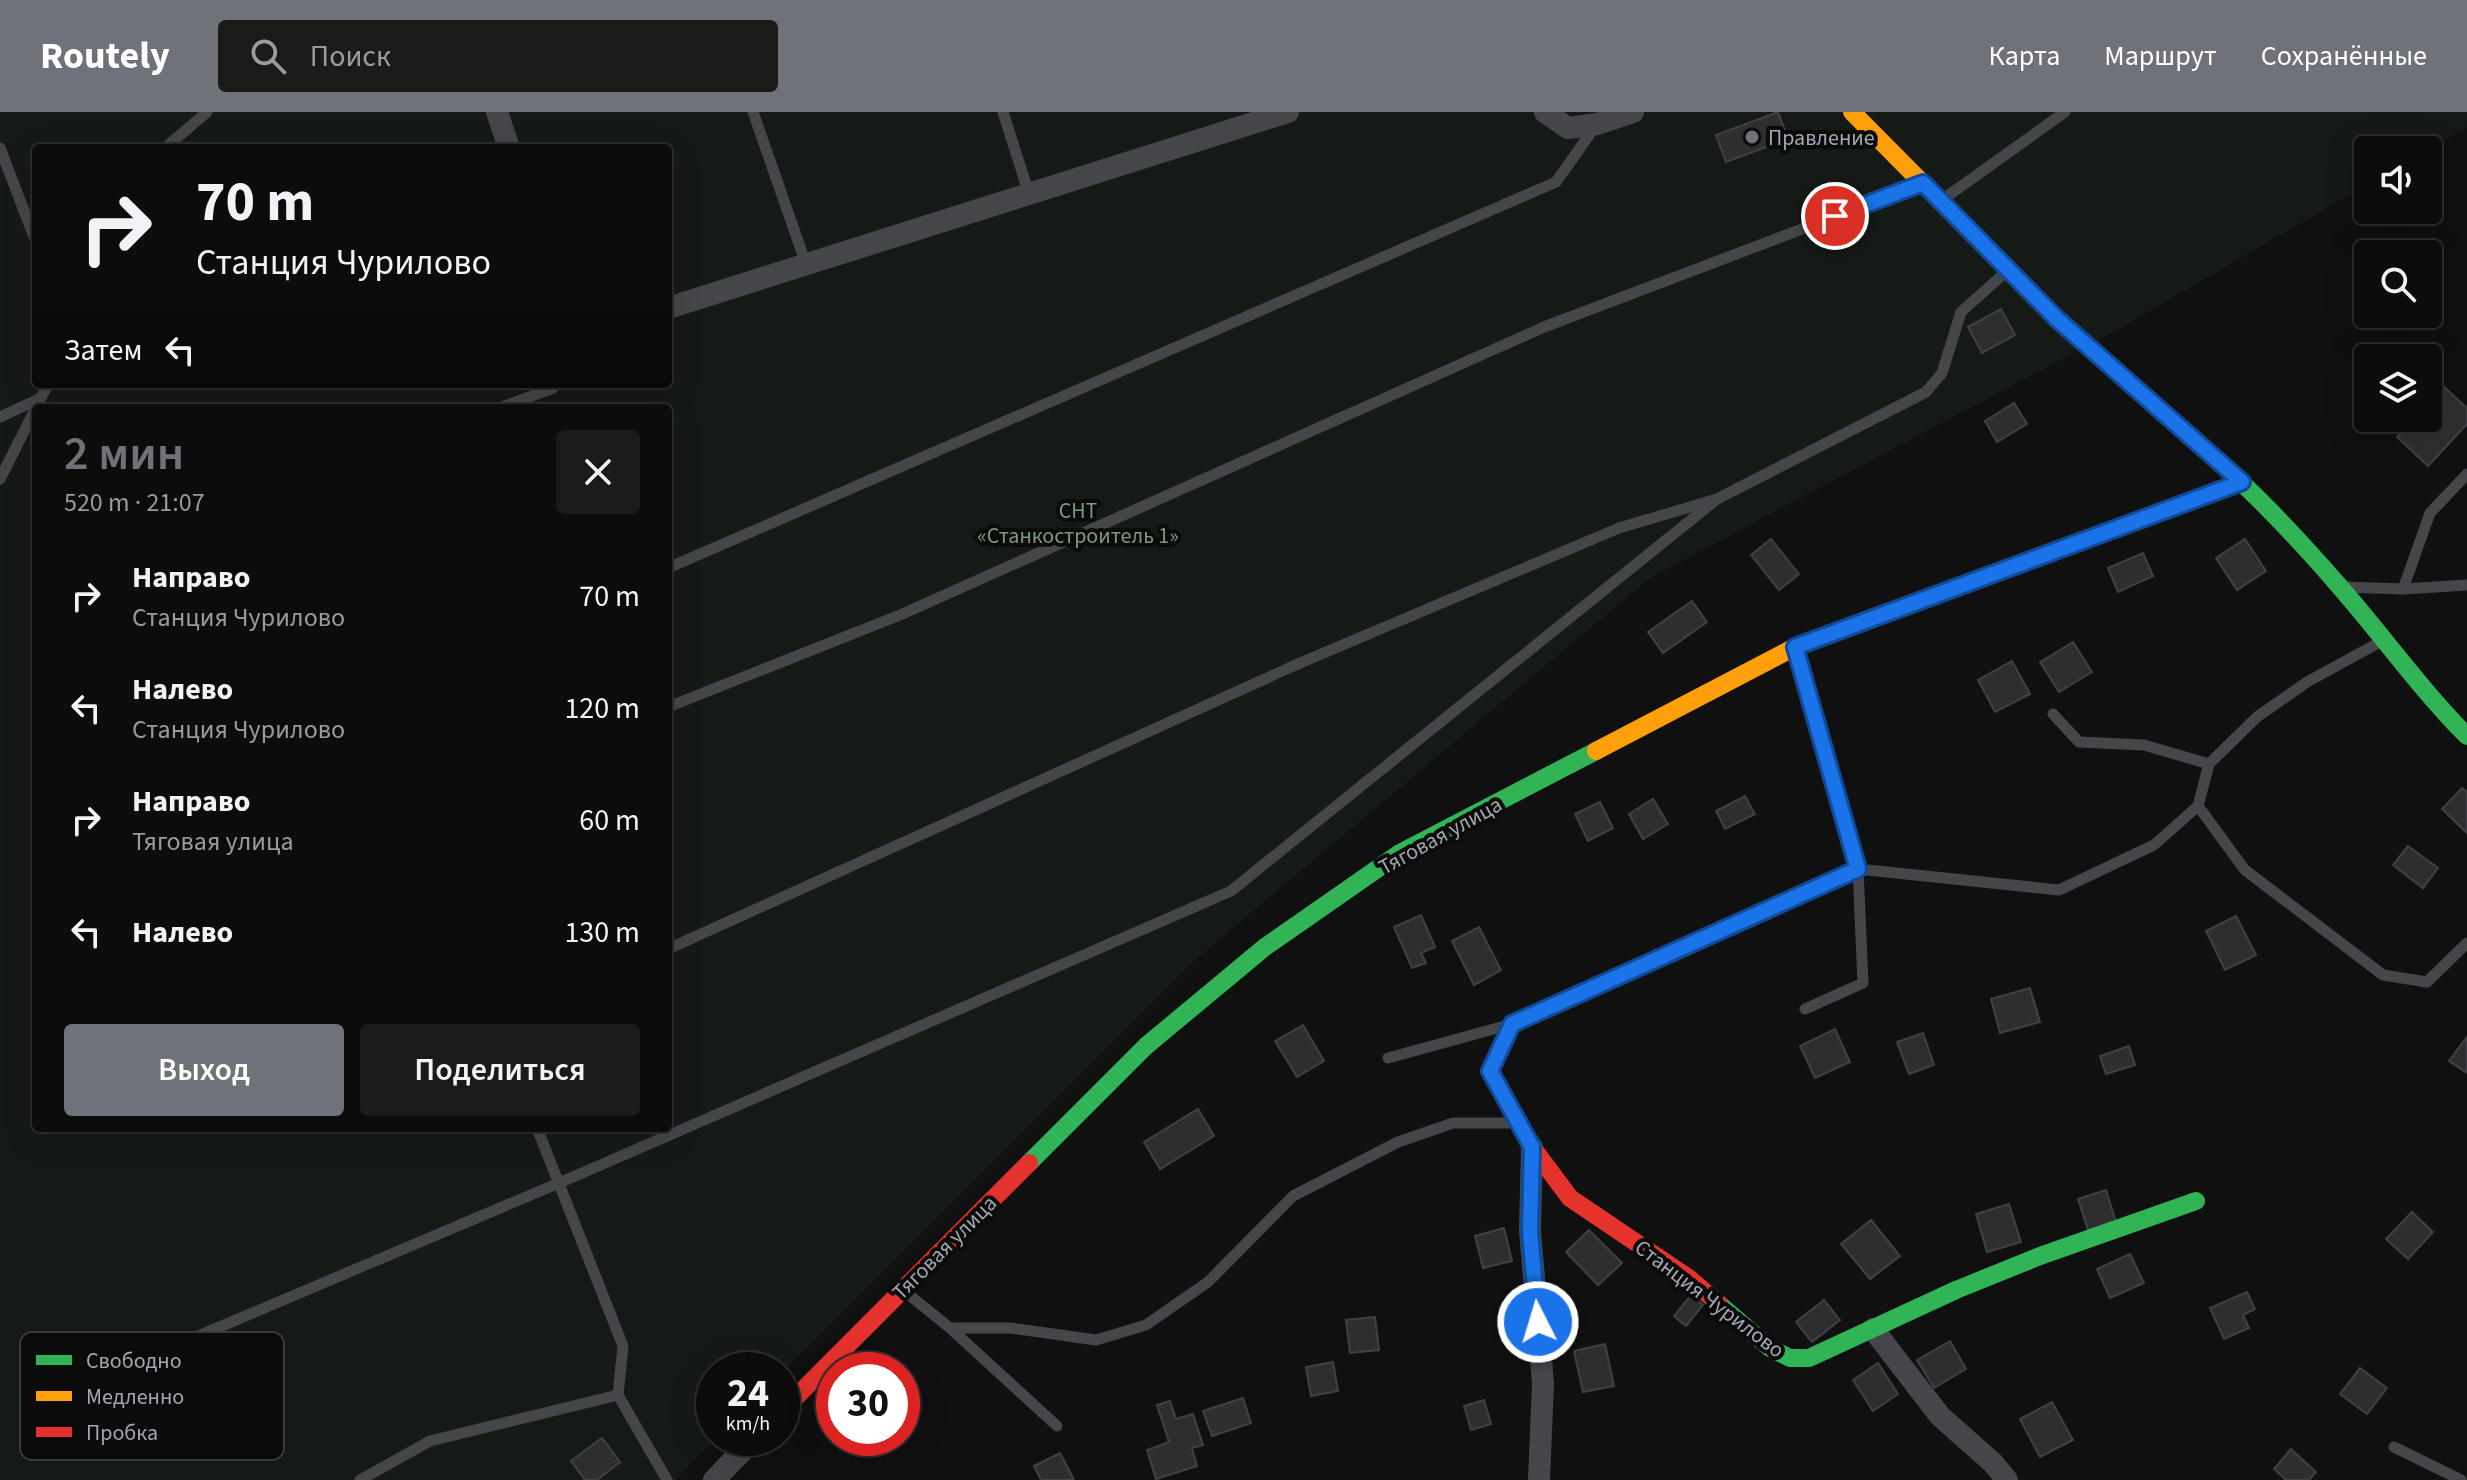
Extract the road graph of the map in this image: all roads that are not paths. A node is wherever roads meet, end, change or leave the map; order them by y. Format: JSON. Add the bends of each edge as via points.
{"nodes":[{"id":1,"x":207,"y":112,"type":"edge"},
{"id":2,"x":497,"y":112,"type":"edge"},
{"id":3,"x":753,"y":112,"type":"edge"},
{"id":4,"x":1003,"y":112,"type":"edge"},
{"id":5,"x":1545,"y":112,"type":"edge"},
{"id":6,"x":1633,"y":112,"type":"edge"},
{"id":7,"x":1852,"y":112,"type":"edge"},
{"id":8,"x":2065,"y":112,"type":"edge"},
{"id":9,"x":1273,"y":114,"type":"edge"},
{"id":10,"x":1597,"y":124,"type":"junction"},
{"id":11,"x":170,"y":144,"type":"edge"},
{"id":12,"x":508,"y":144,"type":"edge"},
{"id":13,"x":0,"y":148,"type":"edge"},
{"id":14,"x":1923,"y":183,"type":"junction"},
{"id":15,"x":1029,"y":194,"type":"junction"},
{"id":16,"x":1941,"y":201,"type":"junction"},
{"id":17,"x":32,"y":232,"type":"edge"},
{"id":18,"x":806,"y":264,"type":"junction"},
{"id":19,"x":2008,"y":270,"type":"junction"},
{"id":20,"x":672,"y":307,"type":"edge"},
{"id":21,"x":46,"y":388,"type":"edge"},
{"id":22,"x":553,"y":388,"type":"edge"},
{"id":23,"x":41,"y":398,"type":"junction"},
{"id":24,"x":38,"y":404,"type":"edge"},
{"id":25,"x":511,"y":404,"type":"edge"},
{"id":26,"x":32,"y":416,"type":"edge"},
{"id":27,"x":0,"y":417,"type":"edge"},
{"id":28,"x":2467,"y":474,"type":"edge"},
{"id":29,"x":0,"y":479,"type":"edge"},
{"id":30,"x":2242,"y":482,"type":"junction"},
{"id":31,"x":1717,"y":499,"type":"junction"},
{"id":32,"x":672,"y":566,"type":"edge"},
{"id":33,"x":2467,"y":585,"type":"edge"},
{"id":34,"x":2340,"y":587,"type":"junction"},
{"id":35,"x":2403,"y":589,"type":"junction"},
{"id":36,"x":2386,"y":639,"type":"junction"},
{"id":37,"x":1795,"y":647,"type":"junction"},
{"id":38,"x":672,"y":705,"type":"edge"},
{"id":39,"x":2053,"y":714,"type":"dead end"},
{"id":40,"x":2467,"y":736,"type":"edge"},
{"id":41,"x":2209,"y":764,"type":"junction"},
{"id":42,"x":2198,"y":806,"type":"junction"},
{"id":43,"x":1858,"y":869,"type":"junction"},
{"id":44,"x":2467,"y":943,"type":"edge"},
{"id":45,"x":672,"y":947,"type":"edge"},
{"id":46,"x":1805,"y":1009,"type":"dead end"},
{"id":47,"x":1512,"y":1024,"type":"junction"},
{"id":48,"x":1388,"y":1058,"type":"dead end"},
{"id":49,"x":1520,"y":1123,"type":"junction"},
{"id":50,"x":539,"y":1132,"type":"edge"},
{"id":51,"x":1532,"y":1147,"type":"junction"},
{"id":52,"x":559,"y":1183,"type":"junction"},
{"id":53,"x":2196,"y":1201,"type":"dead end"},
{"id":54,"x":902,"y":1289,"type":"junction"},
{"id":55,"x":950,"y":1328,"type":"junction"},
{"id":56,"x":1873,"y":1329,"type":"junction"},
{"id":57,"x":208,"y":1332,"type":"edge"},
{"id":58,"x":800,"y":1393,"type":"edge"},
{"id":59,"x":618,"y":1395,"type":"junction"},
{"id":60,"x":1057,"y":1426,"type":"dead end"},
{"id":61,"x":2394,"y":1447,"type":"dead end"},
{"id":62,"x":737,"y":1456,"type":"edge"},
{"id":63,"x":360,"y":1480,"type":"edge"},
{"id":64,"x":667,"y":1480,"type":"edge"},
{"id":65,"x":714,"y":1480,"type":"edge"},
{"id":66,"x":1539,"y":1480,"type":"edge"},
{"id":67,"x":2007,"y":1480,"type":"edge"},
{"id":68,"x":2461,"y":1480,"type":"edge"}],
"edges":[{"from":1,"to":11,"type":"lane"},
{"from":2,"to":12,"type":"street"},
{"from":3,"to":18,"type":"lane"},
{"from":4,"to":15,"type":"lane"},
{"from":5,"to":10,"type":"street","via":[[1568,128]]},
{"from":6,"to":10,"type":"street"},
{"from":7,"to":14,"type":"street"},
{"from":8,"to":16,"type":"lane"},
{"from":9,"to":15,"type":"street"},
{"from":10,"to":32,"type":"lane","via":[[1556,182]]},
{"from":13,"to":17,"type":"lane"},
{"from":14,"to":16,"type":"street"},
{"from":14,"to":38,"type":"lane","via":[[1544,327],[900,615]]},
{"from":15,"to":18,"type":"street"},
{"from":16,"to":19,"type":"street"},
{"from":18,"to":20,"type":"street"},
{"from":19,"to":30,"type":"street"},
{"from":19,"to":31,"type":"lane","via":[[1961,312],[1942,373],[1926,392]]},
{"from":21,"to":23,"type":"lane"},
{"from":22,"to":25,"type":"lane"},
{"from":23,"to":24,"type":"lane"},
{"from":23,"to":27,"type":"lane"},
{"from":26,"to":29,"type":"lane"},
{"from":28,"to":35,"type":"lane","via":[[2430,513]]},
{"from":30,"to":34,"type":"street"},
{"from":30,"to":37,"type":"street","name":"Тяговая улица"},
{"from":31,"to":45,"type":"lane","via":[[1619,528],[1314,657]]},
{"from":31,"to":52,"type":"lane","via":[[1231,891]]},
{"from":33,"to":35,"type":"lane"},
{"from":34,"to":35,"type":"lane"},
{"from":34,"to":36,"type":"street"},
{"from":36,"to":40,"type":"street"},
{"from":36,"to":41,"type":"lane","via":[[2307,682],[2257,717]]},
{"from":37,"to":43,"type":"lane"},
{"from":37,"to":54,"type":"street","name":"Тяговая улица","via":[[1400,853],[1265,947],[1146,1046]]},
{"from":39,"to":41,"type":"lane","via":[[2079,742],[2144,745]]},
{"from":41,"to":42,"type":"lane"},
{"from":42,"to":43,"type":"lane","via":[[2154,845],[2059,890]]},
{"from":42,"to":44,"type":"lane","via":[[2245,870],[2383,975],[2427,982]]},
{"from":43,"to":46,"type":"lane","via":[[1863,983]]},
{"from":43,"to":47,"type":"lane"},
{"from":47,"to":48,"type":"lane"},
{"from":47,"to":49,"type":"lane","name":"Станция Чурилово","via":[[1490,1071]]},
{"from":49,"to":51,"type":"lane","name":"Станция Чурилово"},
{"from":49,"to":55,"type":"lane","via":[[1453,1123],[1398,1142],[1293,1196],[1208,1282],[1146,1325],[1096,1340],[1011,1328]]},
{"from":50,"to":52,"type":"lane"},
{"from":51,"to":56,"type":"street","name":"Станция Чурилово","via":[[1570,1198],[1690,1279],[1770,1348],[1790,1358],[1809,1358]]},
{"from":51,"to":66,"type":"street","name":"Станция Чурилово","via":[[1530,1231],[1543,1383]]},
{"from":52,"to":57,"type":"lane"},
{"from":52,"to":59,"type":"lane","via":[[623,1346]]},
{"from":53,"to":56,"type":"street","name":"Станция Чурилово","via":[[2040,1256]]},
{"from":54,"to":55,"type":"lane"},
{"from":54,"to":58,"type":"street","name":"Тяговая улица"},
{"from":55,"to":60,"type":"lane"},
{"from":56,"to":67,"type":"street","via":[[1940,1416]]},
{"from":59,"to":63,"type":"lane","via":[[430,1441]]},
{"from":59,"to":64,"type":"lane"},
{"from":61,"to":68,"type":"lane"},
{"from":62,"to":65,"type":"street"}]}
